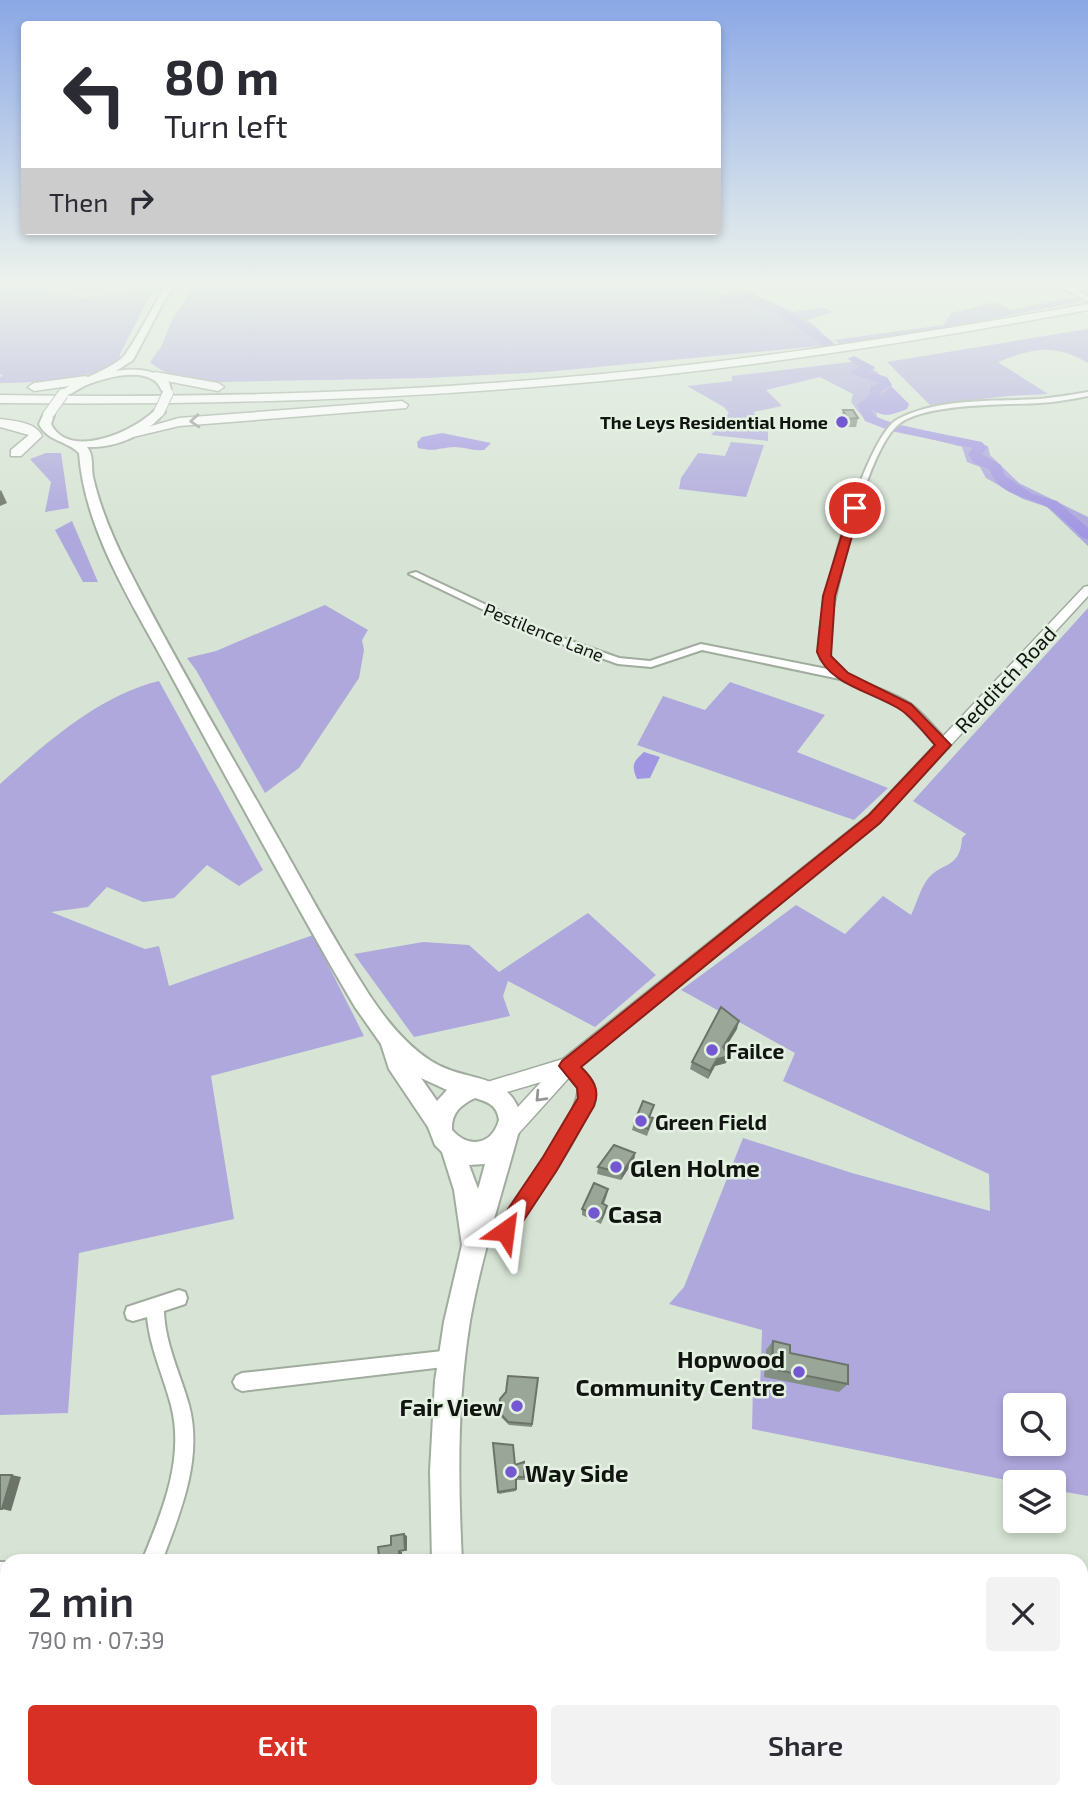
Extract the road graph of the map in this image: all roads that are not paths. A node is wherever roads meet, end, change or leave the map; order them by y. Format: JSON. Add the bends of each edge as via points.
{"nodes":[{"id":1,"x":118,"y":365,"type":"edge"},
{"id":2,"x":142,"y":365,"type":"edge"},
{"id":3,"x":728,"y":365,"type":"edge"},
{"id":4,"x":758,"y":365,"type":"edge"},
{"id":5,"x":152,"y":376,"type":"junction"},
{"id":6,"x":616,"y":376,"type":"junction"},
{"id":7,"x":90,"y":379,"type":"junction"},
{"id":8,"x":0,"y":388,"type":"edge"},
{"id":9,"x":539,"y":390,"type":"junction"},
{"id":10,"x":1088,"y":394,"type":"edge"},
{"id":11,"x":0,"y":399,"type":"edge"},
{"id":12,"x":0,"y":406,"type":"edge"},
{"id":13,"x":0,"y":422,"type":"edge"},
{"id":14,"x":47,"y":422,"type":"junction"},
{"id":15,"x":131,"y":434,"type":"junction"},
{"id":16,"x":75,"y":442,"type":"junction"},
{"id":17,"x":16,"y":453,"type":"dead end"},
{"id":18,"x":97,"y":464,"type":"junction"},
{"id":19,"x":413,"y":575,"type":"dead end"},
{"id":20,"x":1088,"y":589,"type":"edge"},
{"id":21,"x":824,"y":652,"type":"junction"},
{"id":22,"x":798,"y":665,"type":"junction"},
{"id":23,"x":843,"y":676,"type":"junction"},
{"id":24,"x":944,"y":745,"type":"junction"},
{"id":25,"x":388,"y":1038,"type":"junction"},
{"id":26,"x":568,"y":1066,"type":"junction"},
{"id":27,"x":483,"y":1088,"type":"junction"},
{"id":28,"x":507,"y":1134,"type":"junction"},
{"id":29,"x":446,"y":1136,"type":"junction"},
{"id":30,"x":505,"y":1231,"type":"dead end"},
{"id":31,"x":472,"y":1252,"type":"junction"},
{"id":32,"x":178,"y":1298,"type":"dead end"},
{"id":33,"x":155,"y":1306,"type":"junction"},
{"id":34,"x":133,"y":1313,"type":"dead end"},
{"id":35,"x":452,"y":1358,"type":"junction"},
{"id":36,"x":242,"y":1382,"type":"dead end"},
{"id":37,"x":155,"y":1554,"type":"edge"},
{"id":38,"x":447,"y":1554,"type":"edge"}],
"edges":[{"from":1,"to":7,"type":"highway"},
{"from":2,"to":5,"type":"highway"},
{"from":3,"to":6,"type":"highway"},
{"from":4,"to":9,"type":"highway"},
{"from":5,"to":6,"type":"highway","via":[[215,387]]},
{"from":5,"to":7,"type":"highway","via":[[117,373]]},
{"from":5,"to":15,"type":"highway","bridge":true,"via":[[165,384],[168,393],[159,412]]},
{"from":6,"to":11,"type":"highway","via":[[340,395]]},
{"from":7,"to":8,"type":"highway","via":[[49,387]]},
{"from":7,"to":14,"type":"highway","bridge":true,"via":[[63,394]]},
{"from":9,"to":12,"type":"highway","via":[[264,404]]},
{"from":9,"to":15,"type":"highway","one_way":true,"via":[[179,422]]},
{"from":10,"to":21,"type":"street","via":[[974,405],[924,414],[891,426],[861,485],[829,596]]},
{"from":13,"to":14,"type":"highway"},
{"from":13,"to":17,"type":"highway","via":[[35,433]]},
{"from":14,"to":16,"type":"highway","via":[[55,437]]},
{"from":15,"to":16,"type":"highway","via":[[104,442]]},
{"from":15,"to":18,"type":"highway"},
{"from":16,"to":18,"type":"highway","via":[[85,452],[84,467]]},
{"from":18,"to":25,"type":"highway","via":[[95,509],[150,625],[337,959]]},
{"from":19,"to":22,"type":"street","name":"Pestilence Lane","via":[[548,637],[618,661],[651,664],[701,647]]},
{"from":20,"to":24,"type":"main road","name":"Redditch Road"},
{"from":21,"to":22,"type":"street"},
{"from":21,"to":23,"type":"street","via":[[828,663]]},
{"from":22,"to":23,"type":"street","name":"Pestilence Lane"},
{"from":23,"to":24,"type":"street","via":[[906,707]]},
{"from":24,"to":26,"type":"main road","name":"Redditch Road","via":[[874,819]]},
{"from":25,"to":27,"type":"highway","via":[[433,1076]]},
{"from":25,"to":29,"type":"highway","name":"Redditch Road","via":[[397,1062]]},
{"from":26,"to":27,"type":"main road","name":"Redditch Road"},
{"from":26,"to":28,"type":"main road","name":"Redditch Road","one_way":true},
{"from":26,"to":30,"type":"street","via":[[586,1085],[587,1100]]},
{"from":27,"to":28,"type":"highway","via":[[504,1099],[512,1114]]},
{"from":27,"to":29,"type":"highway","via":[[463,1091],[446,1103],[441,1114]]},
{"from":28,"to":29,"type":"highway","via":[[493,1149],[477,1154],[464,1153]]},
{"from":28,"to":31,"type":"highway","name":"Redditch Road"},
{"from":29,"to":31,"type":"highway","name":"Redditch Road","via":[[466,1191]]},
{"from":31,"to":35,"type":"highway","name":"Redditch Road"},
{"from":32,"to":33,"type":"street"},
{"from":33,"to":34,"type":"street"},
{"from":33,"to":37,"type":"street","via":[[155,1330],[184,1425],[181,1471]]},
{"from":35,"to":36,"type":"street"},
{"from":35,"to":38,"type":"highway","name":"Redditch Road","via":[[446,1433]]}]}
